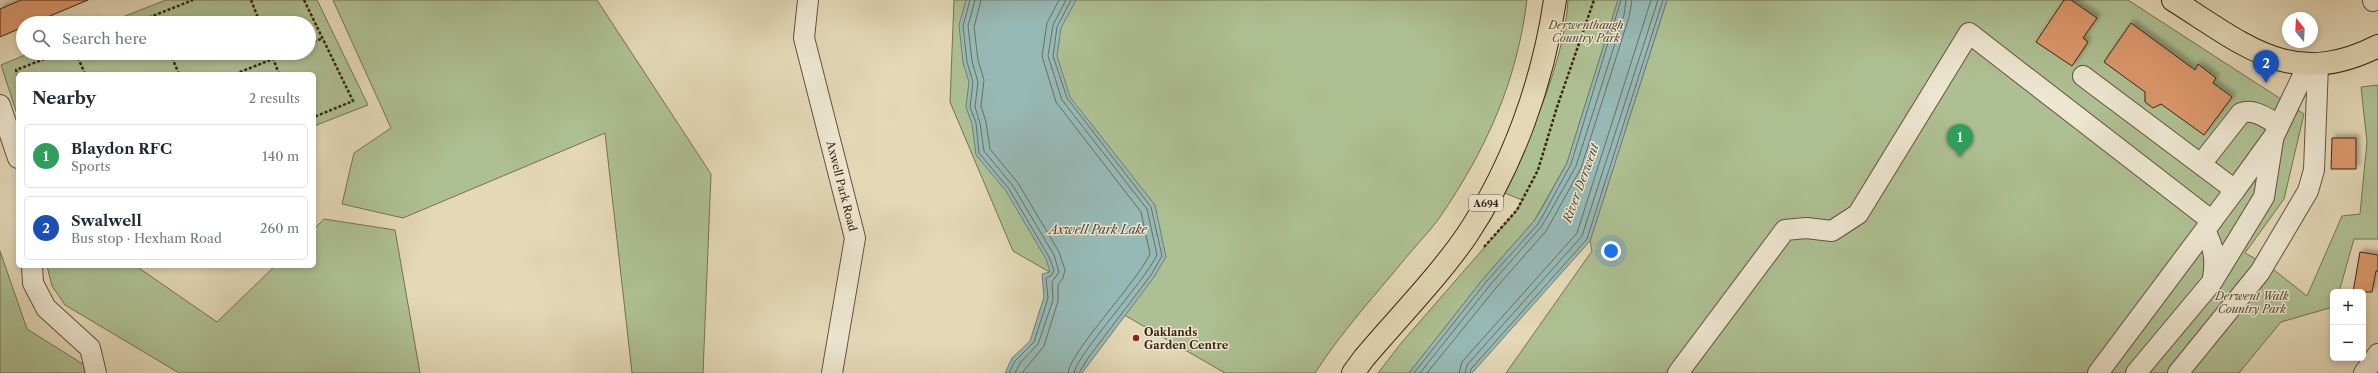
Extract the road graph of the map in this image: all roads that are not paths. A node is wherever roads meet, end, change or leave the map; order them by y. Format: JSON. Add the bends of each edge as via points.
{"nodes":[{"id":1,"x":808,"y":0,"type":"edge"},
{"id":2,"x":1555,"y":0,"type":"edge"},
{"id":3,"x":2173,"y":0,"type":"edge"},
{"id":4,"x":2378,"y":46,"type":"edge"},
{"id":5,"x":2313,"y":65,"type":"junction"},
{"id":6,"x":2083,"y":76,"type":"dead end"},
{"id":7,"x":0,"y":105,"type":"edge"},
{"id":8,"x":2277,"y":130,"type":"junction"},
{"id":9,"x":16,"y":152,"type":"edge"},
{"id":10,"x":2201,"y":164,"type":"junction"},
{"id":11,"x":2235,"y":190,"type":"junction"},
{"id":12,"x":2208,"y":226,"type":"junction"},
{"id":13,"x":32,"y":268,"type":"edge"},
{"id":14,"x":2212,"y":282,"type":"junction"},
{"id":15,"x":2378,"y":354,"type":"edge"},
{"id":16,"x":96,"y":373,"type":"edge"},
{"id":17,"x":832,"y":373,"type":"edge"},
{"id":18,"x":1353,"y":373,"type":"edge"},
{"id":19,"x":1678,"y":373,"type":"edge"},
{"id":20,"x":2098,"y":373,"type":"edge"},
{"id":21,"x":2136,"y":373,"type":"edge"},
{"id":22,"x":2178,"y":373,"type":"edge"},
{"id":23,"x":2364,"y":373,"type":"edge"}],
"edges":[{"from":1,"to":17,"type":"street","name":"Axwell Park Road","via":[[804,38],[855,238]]},
{"from":2,"to":18,"type":"main road","number":"A694","via":[[1532,99],[1514,147],[1478,218],[1455,251]]},
{"from":3,"to":5,"type":"main road","via":[[2271,58]]},
{"from":4,"to":5,"type":"main road","via":[[2341,61]]},
{"from":5,"to":8,"type":"street"},
{"from":5,"to":22,"type":"street","via":[[2314,170],[2308,191],[2260,272]]},
{"from":6,"to":10,"type":"street"},
{"from":7,"to":9,"type":"street"},
{"from":8,"to":10,"type":"street","via":[[2255,113],[2241,113]]},
{"from":8,"to":11,"type":"street"},
{"from":8,"to":14,"type":"street","via":[[2264,197]]},
{"from":10,"to":11,"type":"street"},
{"from":11,"to":12,"type":"street"},
{"from":12,"to":14,"type":"street","via":[[2215,255]]},
{"from":12,"to":19,"type":"street","via":[[1969,33],[1858,214],[1832,231],[1806,228],[1784,230]]},
{"from":12,"to":20,"type":"street"},
{"from":13,"to":16,"type":"street","via":[[33,283],[46,308],[90,348]]},
{"from":14,"to":21,"type":"street"},
{"from":15,"to":23,"type":"street"}]}
